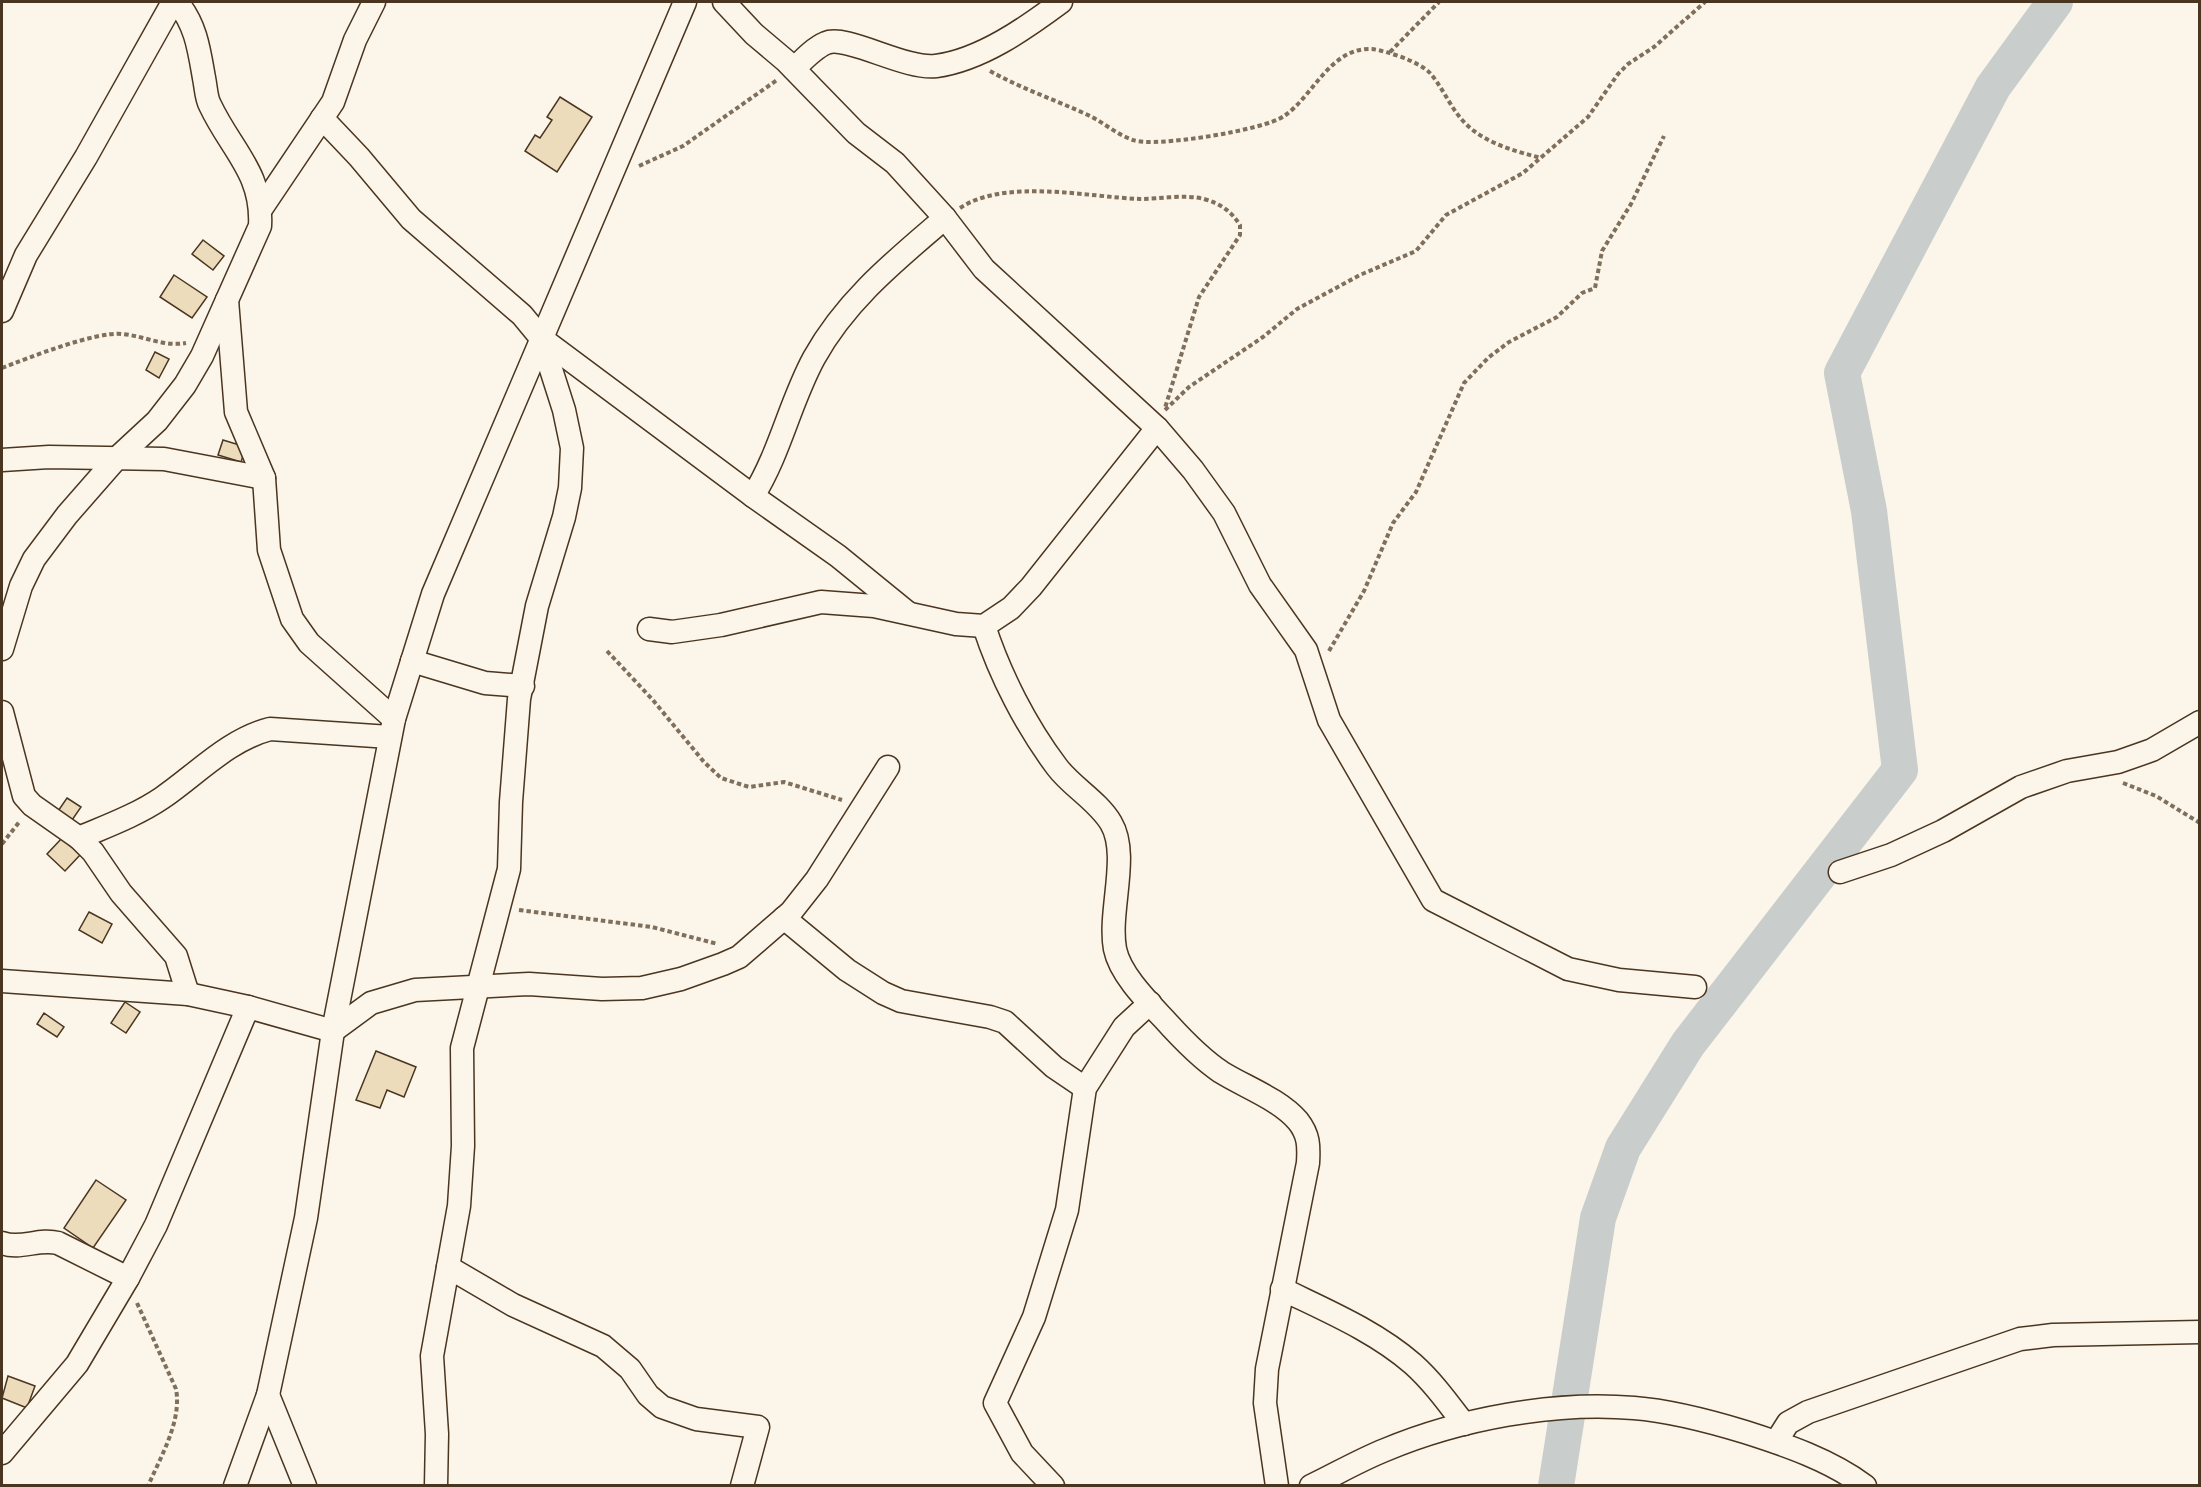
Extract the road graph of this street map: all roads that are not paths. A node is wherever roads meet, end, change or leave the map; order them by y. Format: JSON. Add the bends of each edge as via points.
{"nodes":[{"id":1,"x":175,"y":2,"type":"edge"},
{"id":2,"x":374,"y":2,"type":"edge"},
{"id":3,"x":685,"y":2,"type":"edge"},
{"id":4,"x":724,"y":2,"type":"edge"},
{"id":5,"x":1061,"y":2,"type":"edge"},
{"id":6,"x":794,"y":69,"type":"junction"},
{"id":7,"x":322,"y":118,"type":"junction"},
{"id":8,"x":261,"y":209,"type":"junction"},
{"id":9,"x":945,"y":218,"type":"junction"},
{"id":10,"x":227,"y":300,"type":"junction"},
{"id":11,"x":2,"y":311,"type":"edge"},
{"id":12,"x":541,"y":338,"type":"junction"},
{"id":13,"x":1160,"y":419,"type":"junction"},
{"id":14,"x":116,"y":459,"type":"junction"},
{"id":15,"x":2,"y":460,"type":"edge"},
{"id":16,"x":264,"y":478,"type":"junction"},
{"id":17,"x":753,"y":496,"type":"junction"},
{"id":18,"x":908,"y":613,"type":"junction"},
{"id":19,"x":984,"y":626,"type":"junction"},
{"id":20,"x":649,"y":629,"type":"dead end"},
{"id":21,"x":2,"y":649,"type":"edge"},
{"id":22,"x":412,"y":661,"type":"junction"},
{"id":23,"x":523,"y":686,"type":"junction"},
{"id":24,"x":2,"y":712,"type":"edge"},
{"id":25,"x":2199,"y":722,"type":"edge"},
{"id":26,"x":392,"y":728,"type":"junction"},
{"id":27,"x":888,"y":767,"type":"dead end"},
{"id":28,"x":79,"y":838,"type":"junction"},
{"id":29,"x":1840,"y":872,"type":"dead end"},
{"id":30,"x":784,"y":918,"type":"junction"},
{"id":31,"x":2,"y":981,"type":"edge"},
{"id":32,"x":1695,"y":987,"type":"dead end"},
{"id":33,"x":478,"y":988,"type":"junction"},
{"id":34,"x":188,"y":994,"type":"junction"},
{"id":35,"x":1150,"y":1003,"type":"junction"},
{"id":36,"x":248,"y":1007,"type":"junction"},
{"id":37,"x":333,"y":1031,"type":"junction"},
{"id":38,"x":1085,"y":1089,"type":"junction"},
{"id":39,"x":2,"y":1243,"type":"edge"},
{"id":40,"x":448,"y":1267,"type":"junction"},
{"id":41,"x":128,"y":1278,"type":"junction"},
{"id":42,"x":1282,"y":1289,"type":"junction"},
{"id":43,"x":2199,"y":1332,"type":"edge"},
{"id":44,"x":268,"y":1395,"type":"junction"},
{"id":45,"x":1464,"y":1424,"type":"junction"},
{"id":46,"x":1776,"y":1442,"type":"junction"},
{"id":47,"x":2,"y":1453,"type":"edge"},
{"id":48,"x":235,"y":1485,"type":"edge"},
{"id":49,"x":305,"y":1485,"type":"edge"},
{"id":50,"x":436,"y":1485,"type":"edge"},
{"id":51,"x":741,"y":1485,"type":"edge"},
{"id":52,"x":1052,"y":1485,"type":"edge"},
{"id":53,"x":1276,"y":1485,"type":"edge"},
{"id":54,"x":1311,"y":1485,"type":"edge"},
{"id":55,"x":1865,"y":1485,"type":"edge"}],
"edges":[{"from":1,"to":8,"type":"street","via":[[196,32],[209,103],[255,182]]},
{"from":1,"to":11,"type":"street","via":[[26,255]]},
{"from":2,"to":7,"type":"street","via":[[355,40],[339,91]]},
{"from":3,"to":12,"type":"street"},
{"from":4,"to":6,"type":"street"},
{"from":5,"to":6,"type":"street","via":[[1038,20],[978,53],[938,66],[914,66],[835,40],[818,47]]},
{"from":6,"to":9,"type":"street","via":[[855,133],[895,163]]},
{"from":7,"to":8,"type":"street"},
{"from":7,"to":12,"type":"street","via":[[411,219],[522,315]]},
{"from":8,"to":10,"type":"street","via":[[255,244]]},
{"from":9,"to":13,"type":"street","via":[[984,269]]},
{"from":9,"to":17,"type":"street","via":[[869,284],[835,327],[815,357],[765,477]]},
{"from":10,"to":14,"type":"street","via":[[178,394],[157,421]]},
{"from":10,"to":16,"type":"street","via":[[236,412]]},
{"from":12,"to":17,"type":"street"},
{"from":12,"to":22,"type":"street","via":[[433,594]]},
{"from":12,"to":23,"type":"street","via":[[572,448],[570,488],[537,606]]},
{"from":13,"to":19,"type":"street","via":[[1031,587],[1011,608]]},
{"from":13,"to":32,"type":"street","via":[[1224,513],[1260,585],[1306,650],[1329,720],[1433,900],[1569,969],[1619,980]]},
{"from":14,"to":15,"type":"street"},
{"from":14,"to":16,"type":"street","via":[[164,459]]},
{"from":14,"to":21,"type":"street","via":[[34,559],[21,586]]},
{"from":16,"to":26,"type":"street","via":[[269,550],[292,619],[309,643]]},
{"from":17,"to":18,"type":"street","via":[[838,556]]},
{"from":18,"to":19,"type":"street"},
{"from":18,"to":20,"type":"street","via":[[821,602],[721,625],[672,632]]},
{"from":19,"to":35,"type":"street","via":[[997,661],[1033,731],[1058,768],[1111,822],[1118,854],[1113,905],[1115,951]]},
{"from":22,"to":23,"type":"street","via":[[485,683]]},
{"from":22,"to":26,"type":"street"},
{"from":23,"to":33,"type":"street","via":[[511,802],[509,869]]},
{"from":24,"to":28,"type":"street","via":[[20,785],[32,805]]},
{"from":25,"to":29,"type":"street","via":[[2152,750],[2021,787],[1943,831],[1891,855]]},
{"from":26,"to":28,"type":"street","via":[[270,729],[256,733],[237,742],[156,802]]},
{"from":26,"to":37,"type":"street"},
{"from":27,"to":30,"type":"street","via":[[817,879]]},
{"from":28,"to":34,"type":"street","via":[[176,956]]},
{"from":30,"to":33,"type":"street","via":[[746,951],[707,971],[642,988],[529,984]]},
{"from":30,"to":38,"type":"street","via":[[856,977],[883,993],[920,1005],[1005,1022],[1054,1067]]},
{"from":31,"to":34,"type":"street"},
{"from":33,"to":37,"type":"street","via":[[395,994],[371,1003]]},
{"from":33,"to":40,"type":"street","via":[[460,1064],[461,1178]]},
{"from":34,"to":36,"type":"street"},
{"from":35,"to":38,"type":"street","via":[[1124,1027]]},
{"from":35,"to":42,"type":"street","via":[[1203,1058],[1296,1119],[1309,1139],[1308,1163]]},
{"from":36,"to":37,"type":"street"},
{"from":36,"to":41,"type":"street","via":[[156,1225]]},
{"from":37,"to":44,"type":"street","via":[[306,1218]]},
{"from":38,"to":52,"type":"street","via":[[1067,1210],[1034,1317],[995,1403],[1022,1453]]},
{"from":39,"to":41,"type":"street","via":[[15,1246],[49,1240]]},
{"from":40,"to":50,"type":"street","via":[[432,1356]]},
{"from":40,"to":51,"type":"street","via":[[522,1310],[603,1346],[630,1369],[662,1407],[696,1419],[758,1427]]},
{"from":41,"to":47,"type":"street","via":[[77,1364]]},
{"from":42,"to":45,"type":"street","via":[[1352,1323],[1412,1363]]},
{"from":42,"to":53,"type":"street","via":[[1267,1368],[1265,1403]]},
{"from":43,"to":46,"type":"street","via":[[2101,1333],[2020,1340],[1808,1412],[1788,1423]]},
{"from":44,"to":48,"type":"street"},
{"from":44,"to":49,"type":"street"},
{"from":45,"to":46,"type":"street","via":[[1568,1407],[1634,1408],[1680,1415]]},
{"from":45,"to":54,"type":"street","via":[[1385,1449]]},
{"from":46,"to":55,"type":"street"}]}
